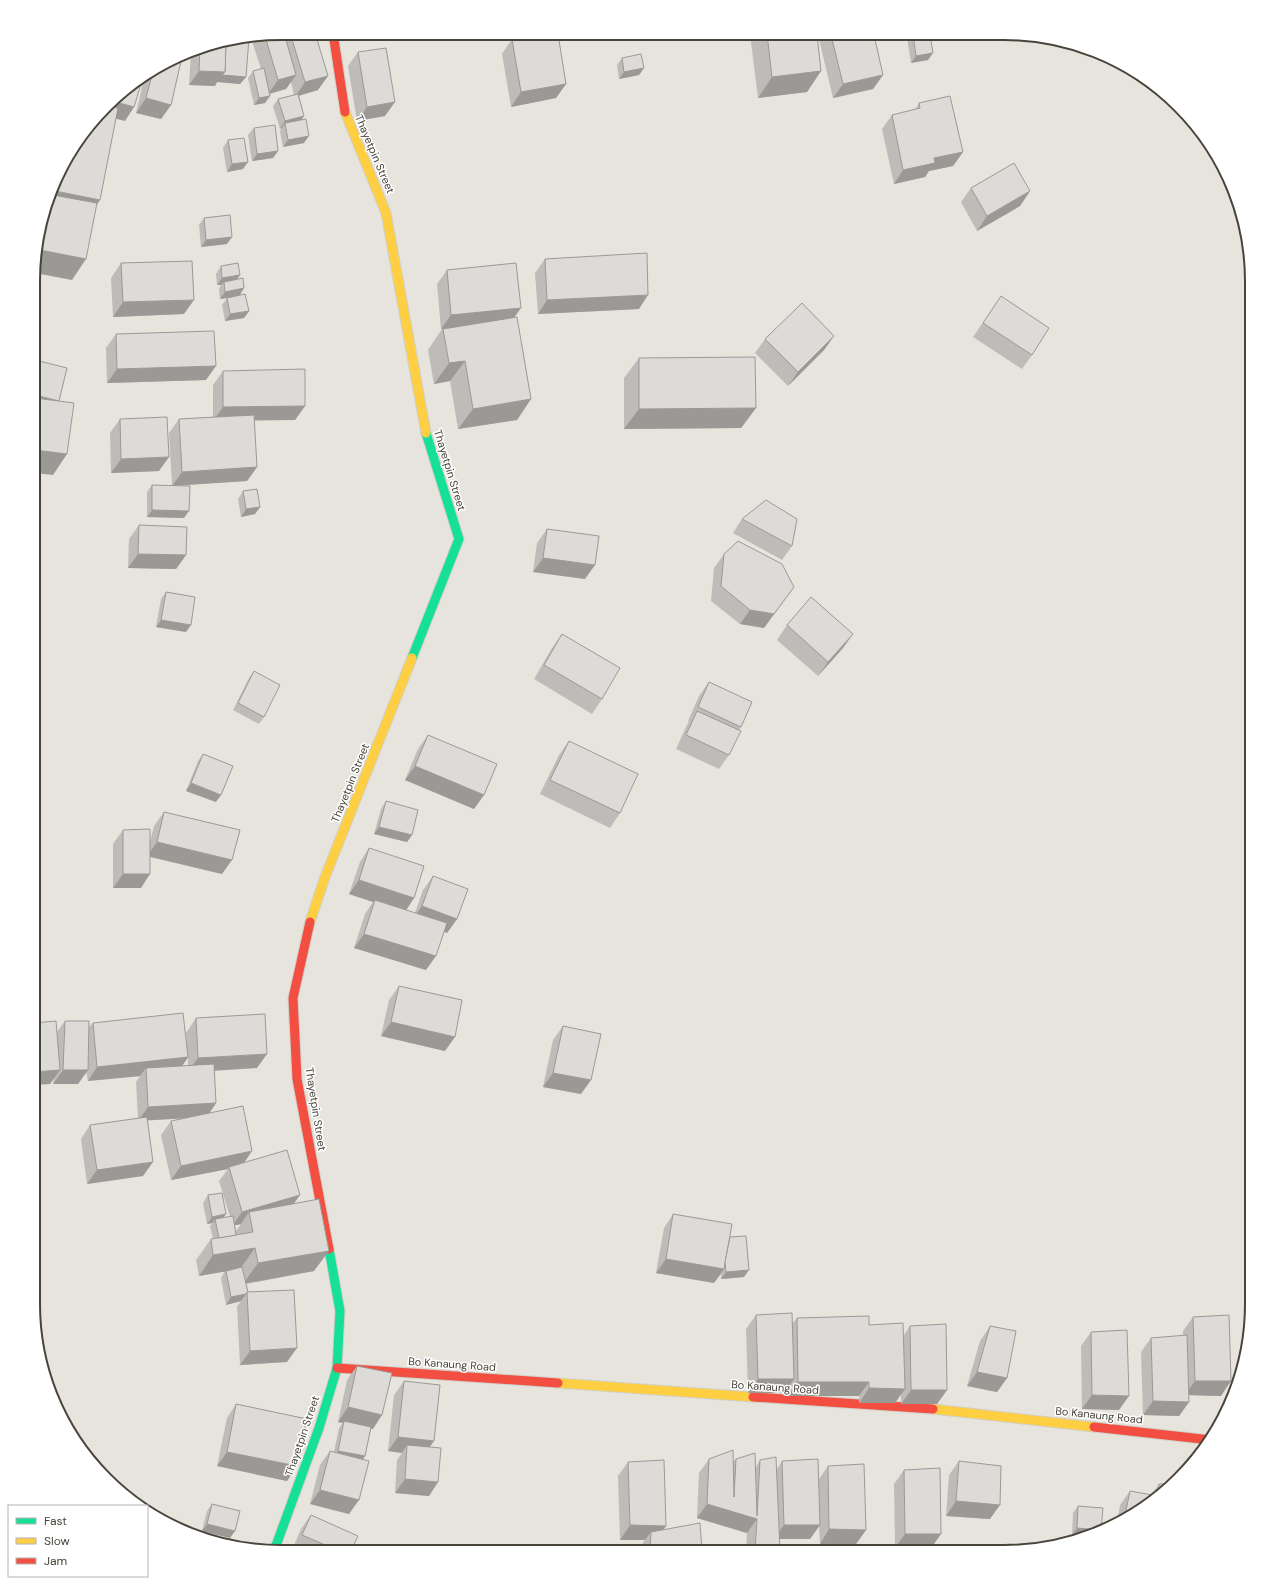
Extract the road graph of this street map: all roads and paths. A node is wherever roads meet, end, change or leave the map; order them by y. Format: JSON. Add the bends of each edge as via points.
{"nodes":[{"id":1,"x":334,"y":40,"type":"edge"},
{"id":2,"x":337,"y":1368,"type":"junction"},
{"id":3,"x":1203,"y":1439,"type":"edge"},
{"id":4,"x":277,"y":1545,"type":"edge"}],
"edges":[{"from":1,"to":2,"type":"street","name":"Thayetpin Street","via":[[345,114],[386,213],[427,439],[459,539],[325,877],[307,933],[293,998],[297,1079],[340,1311]]},
{"from":2,"to":3,"type":"street","name":"Bo Kanaung Road","via":[[955,1411]]},
{"from":2,"to":4,"type":"street","name":"Thayetpin Street"}]}
